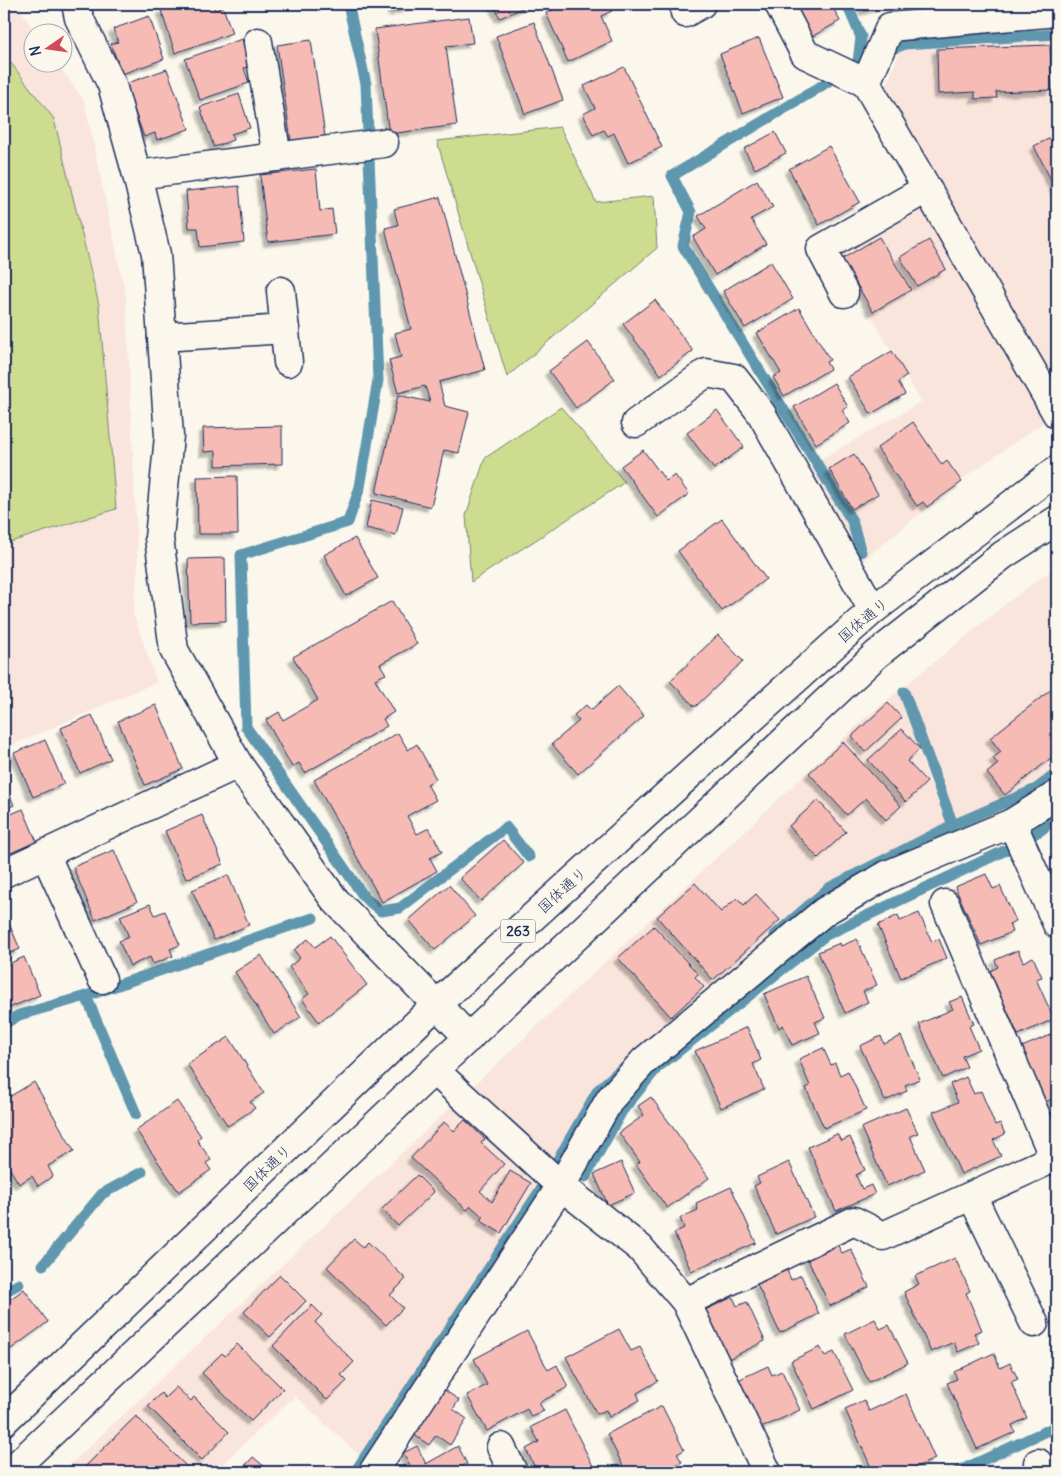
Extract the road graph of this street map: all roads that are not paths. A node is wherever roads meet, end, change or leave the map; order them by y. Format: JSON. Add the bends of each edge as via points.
{"nodes":[{"id":1,"x":76,"y":4,"type":"edge"},
{"id":2,"x":779,"y":4,"type":"edge"},
{"id":3,"x":957,"y":12,"type":"edge"},
{"id":4,"x":1057,"y":12,"type":"edge"},
{"id":5,"x":258,"y":42,"type":"dead end"},
{"id":6,"x":860,"y":67,"type":"junction"},
{"id":7,"x":373,"y":144,"type":"dead end"},
{"id":8,"x":277,"y":157,"type":"junction"},
{"id":9,"x":137,"y":175,"type":"junction"},
{"id":10,"x":926,"y":189,"type":"junction"},
{"id":11,"x":281,"y":291,"type":"dead end"},
{"id":12,"x":844,"y":293,"type":"dead end"},
{"id":13,"x":285,"y":329,"type":"junction"},
{"id":14,"x":162,"y":337,"type":"junction"},
{"id":15,"x":288,"y":362,"type":"dead end"},
{"id":16,"x":1057,"y":414,"type":"edge"},
{"id":17,"x":636,"y":423,"type":"dead end"},
{"id":18,"x":1057,"y":470,"type":"edge"},
{"id":19,"x":1057,"y":520,"type":"edge"},
{"id":20,"x":873,"y":610,"type":"junction"},
{"id":21,"x":238,"y":764,"type":"junction"},
{"id":22,"x":1057,"y":794,"type":"edge"},
{"id":23,"x":1017,"y":835,"type":"junction"},
{"id":24,"x":45,"y":854,"type":"junction"},
{"id":25,"x":4,"y":873,"type":"edge"},
{"id":26,"x":945,"y":904,"type":"dead end"},
{"id":27,"x":1057,"y":924,"type":"edge"},
{"id":28,"x":102,"y":979,"type":"dead end"},
{"id":29,"x":436,"y":1005,"type":"junction"},
{"id":30,"x":468,"y":1038,"type":"junction"},
{"id":31,"x":434,"y":1070,"type":"junction"},
{"id":32,"x":561,"y":1186,"type":"junction"},
{"id":33,"x":972,"y":1196,"type":"junction"},
{"id":34,"x":686,"y":1302,"type":"junction"},
{"id":35,"x":1034,"y":1323,"type":"dead end"},
{"id":36,"x":4,"y":1420,"type":"edge"},
{"id":37,"x":501,"y":1448,"type":"dead end"},
{"id":38,"x":10,"y":1472,"type":"edge"},
{"id":39,"x":373,"y":1472,"type":"edge"},
{"id":40,"x":514,"y":1472,"type":"edge"},
{"id":41,"x":767,"y":1472,"type":"edge"}],
"edges":[{"from":1,"to":9,"type":"main road","via":[[79,18],[112,85]]},
{"from":2,"to":6,"type":"main road","via":[[806,54]]},
{"from":3,"to":4,"type":"main road"},
{"from":3,"to":6,"type":"main road","via":[[890,27]]},
{"from":5,"to":8,"type":"main road"},
{"from":6,"to":10,"type":"main road"},
{"from":7,"to":8,"type":"main road"},
{"from":8,"to":9,"type":"main road"},
{"from":9,"to":14,"type":"main road","via":[[156,254]]},
{"from":10,"to":12,"type":"main road","via":[[821,248]]},
{"from":10,"to":16,"type":"main road"},
{"from":11,"to":13,"type":"main road"},
{"from":13,"to":14,"type":"main road"},
{"from":13,"to":15,"type":"main road"},
{"from":14,"to":21,"type":"main road","via":[[169,436],[159,538],[174,650]]},
{"from":17,"to":20,"type":"main road","via":[[706,373],[734,378],[761,413]]},
{"from":18,"to":20,"type":"main road","name":"国体通り","number":"263"},
{"from":19,"to":30,"type":"main road","via":[[1003,555],[877,654]]},
{"from":20,"to":29,"type":"main road","name":"国体通り","number":"263"},
{"from":21,"to":24,"type":"main road"},
{"from":21,"to":29,"type":"main road","via":[[334,899]]},
{"from":22,"to":23,"type":"main road"},
{"from":23,"to":27,"type":"main road"},
{"from":23,"to":32,"type":"main road","via":[[887,875],[825,911],[644,1061],[610,1099]]},
{"from":24,"to":25,"type":"main road"},
{"from":24,"to":28,"type":"main road"},
{"from":26,"to":33,"type":"main road","via":[[1054,1158]]},
{"from":29,"to":30,"type":"main road"},
{"from":29,"to":36,"type":"main road","name":"国体通り","number":"263"},
{"from":30,"to":31,"type":"main road"},
{"from":31,"to":32,"type":"main road"},
{"from":31,"to":38,"type":"main road"},
{"from":32,"to":34,"type":"main road","via":[[640,1248]]},
{"from":32,"to":39,"type":"main road"},
{"from":33,"to":34,"type":"main road","via":[[883,1236],[854,1221]]},
{"from":33,"to":35,"type":"main road"},
{"from":34,"to":41,"type":"main road"},
{"from":37,"to":40,"type":"main road"}]}
